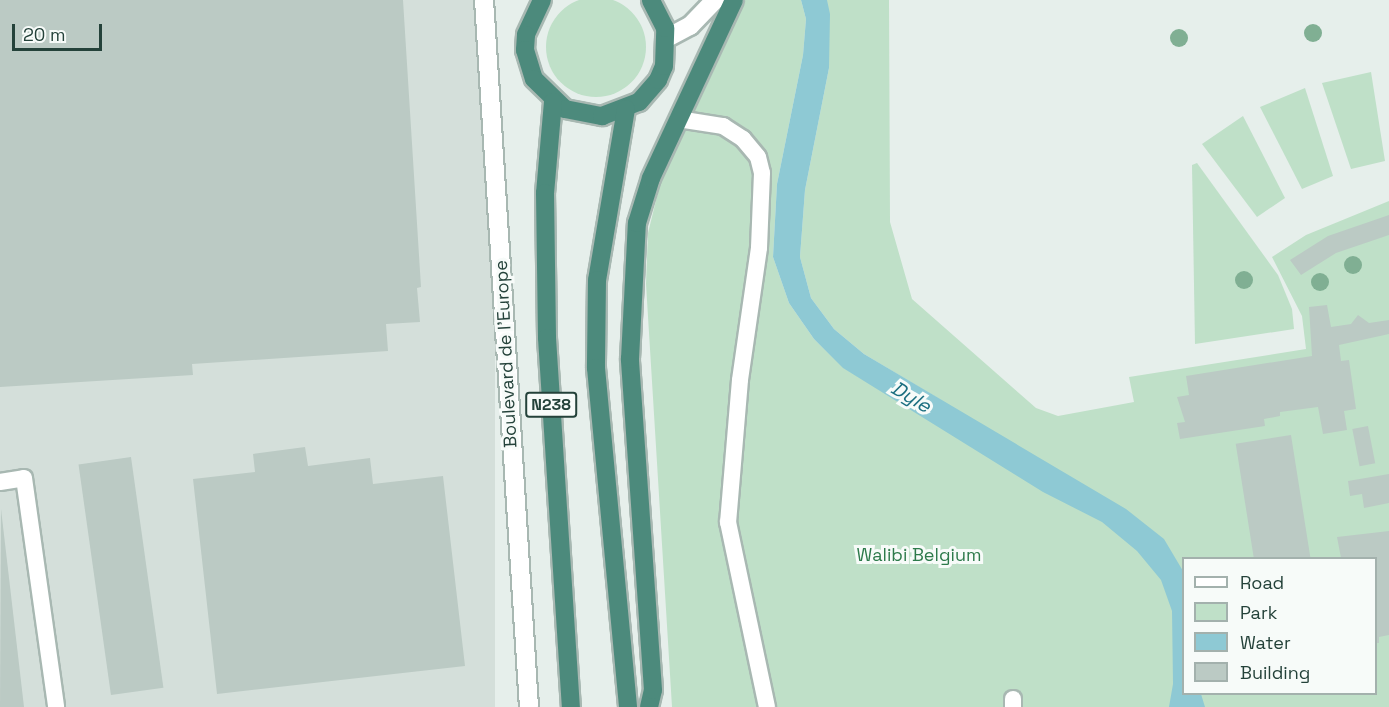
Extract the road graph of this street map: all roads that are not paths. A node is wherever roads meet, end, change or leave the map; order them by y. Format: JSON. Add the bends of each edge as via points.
{"nodes":[{"id":1,"x":484,"y":0,"type":"edge"},
{"id":2,"x":542,"y":0,"type":"edge"},
{"id":3,"x":651,"y":0,"type":"edge"},
{"id":4,"x":715,"y":0,"type":"edge"},
{"id":5,"x":734,"y":0,"type":"edge"},
{"id":6,"x":667,"y":38,"type":"junction"},
{"id":7,"x":553,"y":102,"type":"junction"},
{"id":8,"x":626,"y":109,"type":"junction"},
{"id":9,"x":678,"y":119,"type":"junction"},
{"id":10,"x":0,"y":482,"type":"edge"},
{"id":11,"x":56,"y":707,"type":"edge"},
{"id":12,"x":528,"y":707,"type":"edge"},
{"id":13,"x":571,"y":707,"type":"edge"},
{"id":14,"x":628,"y":707,"type":"edge"},
{"id":15,"x":649,"y":707,"type":"edge"},
{"id":16,"x":767,"y":707,"type":"edge"}],
"edges":[{"from":1,"to":12,"type":"street","name":"Boulevard de l'Europe"},
{"from":2,"to":7,"type":"highway","via":[[530,20],[525,51],[534,79]]},
{"from":3,"to":6,"type":"highway","via":[[662,18]]},
{"from":4,"to":6,"type":"street","via":[[690,26]]},
{"from":5,"to":9,"type":"highway"},
{"from":6,"to":8,"type":"highway","via":[[658,80],[639,102]]},
{"from":7,"to":8,"type":"highway","via":[[589,116]]},
{"from":7,"to":13,"type":"highway","number":"N238","via":[[545,194],[547,338]]},
{"from":8,"to":14,"type":"highway","number":"N238","via":[[597,280],[596,369]]},
{"from":9,"to":15,"type":"highway","via":[[651,177],[638,223],[630,301],[630,359],[653,690]]},
{"from":9,"to":16,"type":"lane","via":[[713,123],[733,133],[758,157],[762,173],[759,248],[740,380],[728,522]]},
{"from":10,"to":11,"type":"lane","via":[[24,478]]}]}
